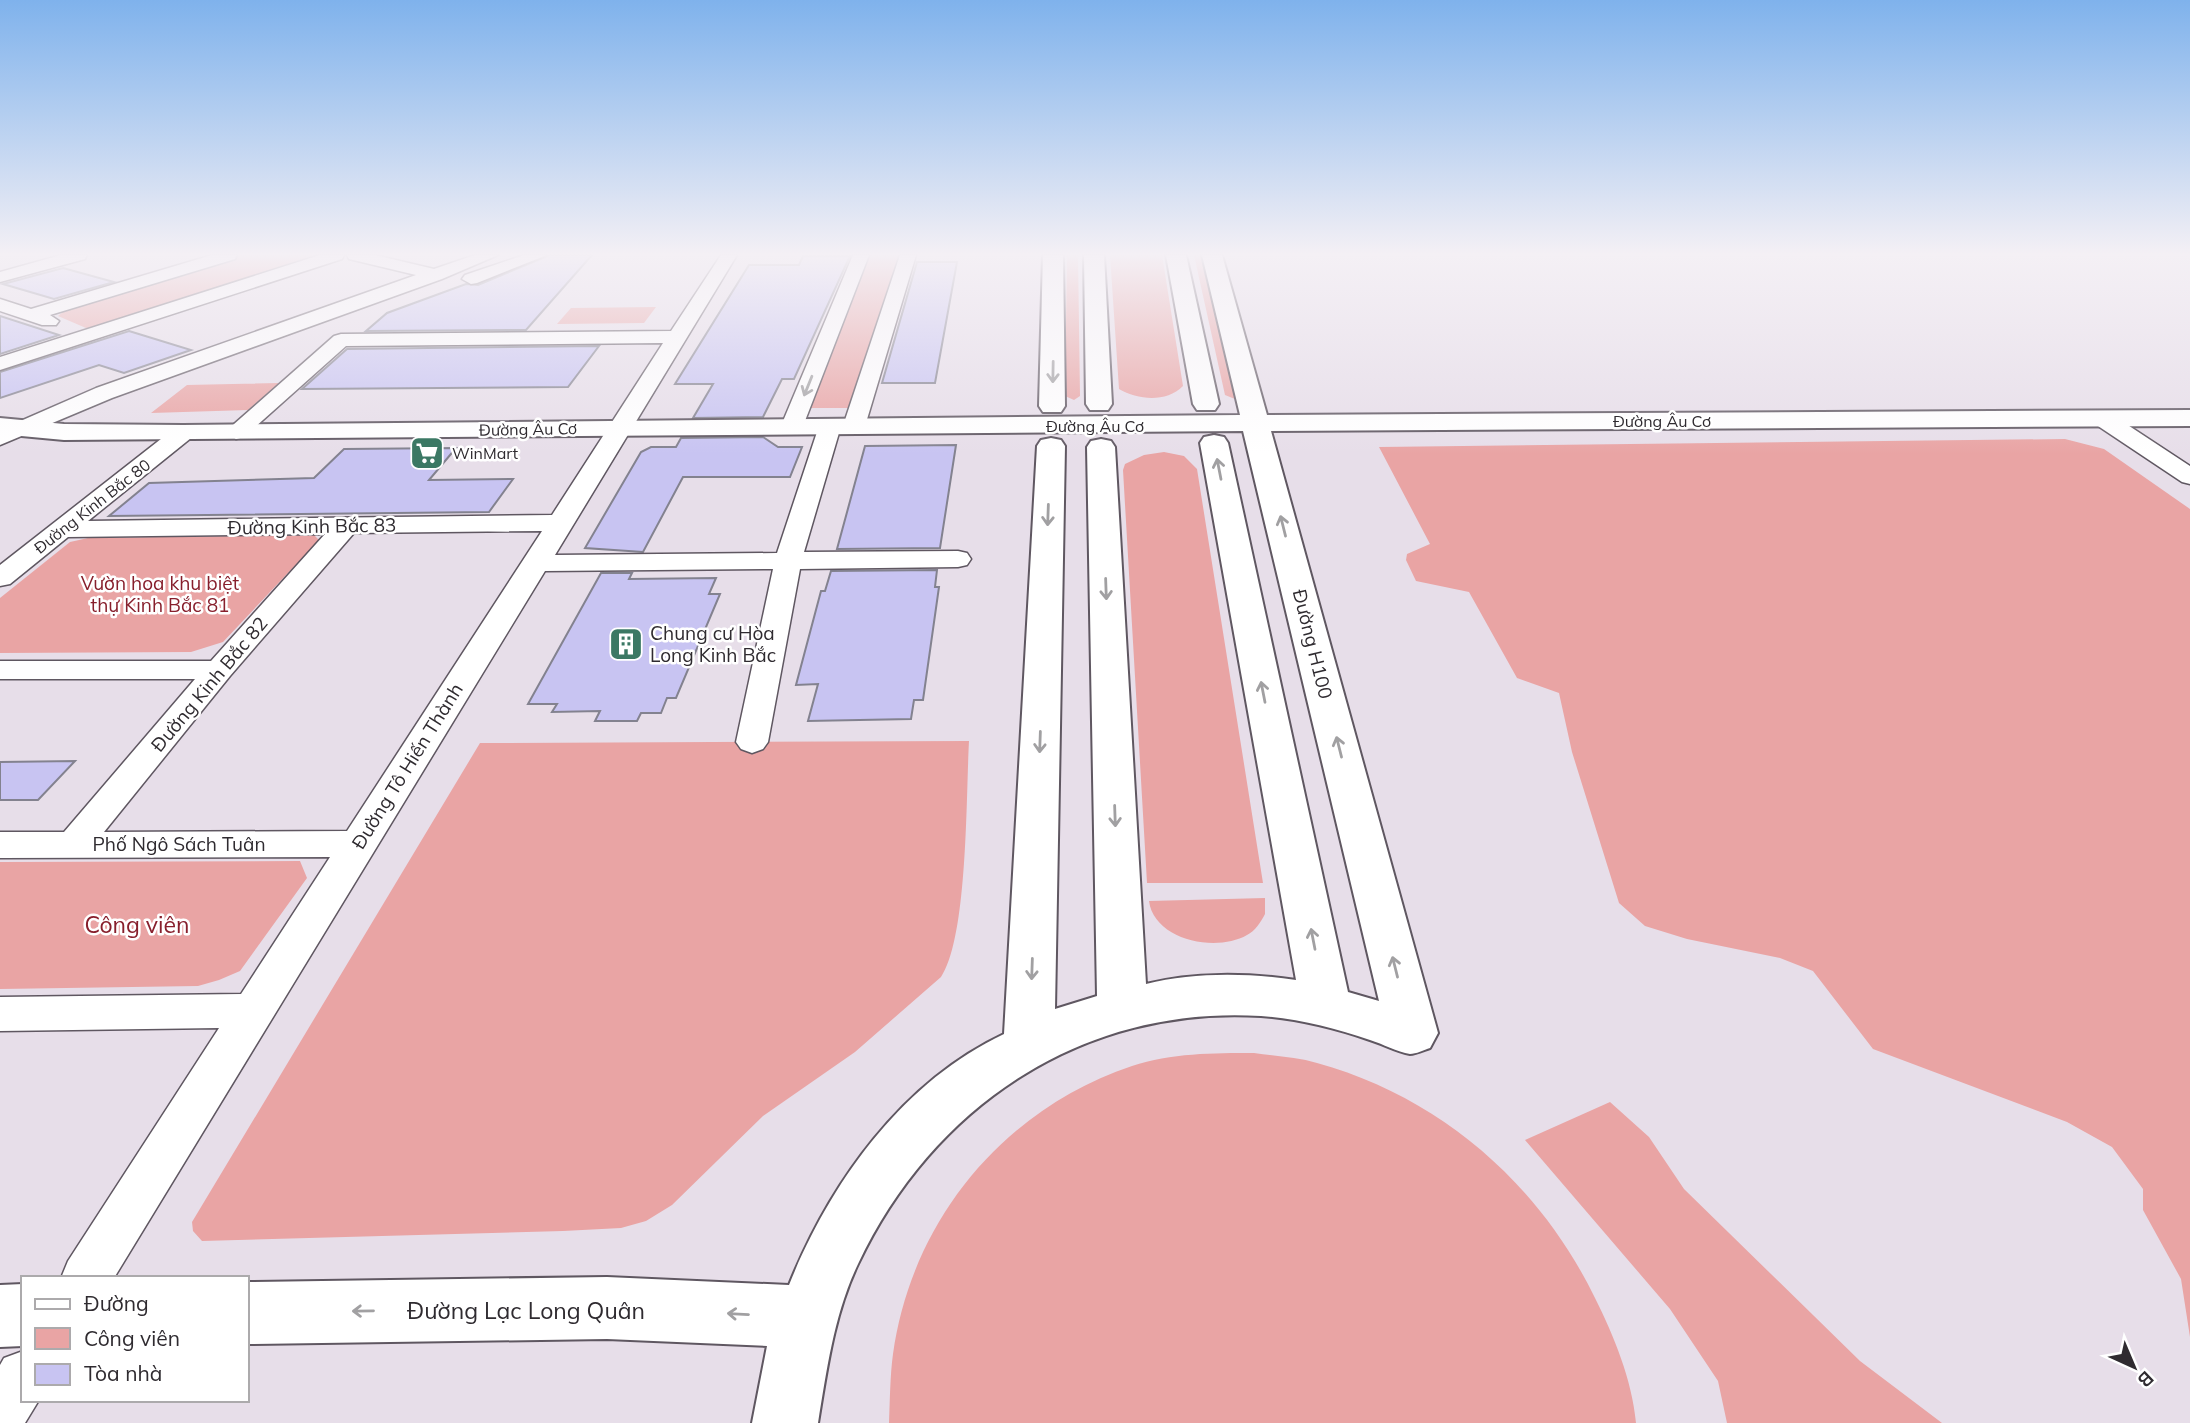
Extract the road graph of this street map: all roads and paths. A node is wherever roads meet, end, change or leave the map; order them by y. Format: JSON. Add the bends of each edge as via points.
{"nodes":[{"id":1,"x":52,"y":321,"type":"edge"},
{"id":2,"x":130,"y":321,"type":"edge"},
{"id":3,"x":302,"y":321,"type":"edge"},
{"id":4,"x":349,"y":321,"type":"edge"},
{"id":5,"x":688,"y":321,"type":"edge"},
{"id":6,"x":834,"y":321,"type":"edge"},
{"id":7,"x":882,"y":321,"type":"edge"},
{"id":8,"x":1053,"y":321,"type":"edge"},
{"id":9,"x":1096,"y":321,"type":"edge"},
{"id":10,"x":1189,"y":321,"type":"edge"},
{"id":11,"x":1230,"y":321,"type":"edge"},
{"id":12,"x":330,"y":328,"type":"dead end"},
{"id":13,"x":91,"y":334,"type":"junction"},
{"id":14,"x":678,"y":337,"type":"junction"},
{"id":15,"x":0,"y":364,"type":"edge"},
{"id":16,"x":1099,"y":404,"type":"dead end"},
{"id":17,"x":1206,"y":404,"type":"dead end"},
{"id":18,"x":1052,"y":406,"type":"dead end"},
{"id":19,"x":2190,"y":418,"type":"edge"},
{"id":20,"x":2103,"y":419,"type":"junction"},
{"id":21,"x":1257,"y":425,"type":"junction"},
{"id":22,"x":792,"y":426,"type":"junction"},
{"id":23,"x":842,"y":426,"type":"junction"},
{"id":24,"x":624,"y":427,"type":"junction"},
{"id":25,"x":6,"y":431,"type":"edge"},
{"id":26,"x":236,"y":432,"type":"junction"},
{"id":27,"x":183,"y":433,"type":"junction"},
{"id":28,"x":1214,"y":443,"type":"dead end"},
{"id":29,"x":1051,"y":446,"type":"dead end"},
{"id":30,"x":1101,"y":447,"type":"dead end"},
{"id":31,"x":2190,"y":477,"type":"edge"},
{"id":32,"x":560,"y":523,"type":"junction"},
{"id":33,"x":346,"y":526,"type":"junction"},
{"id":34,"x":64,"y":529,"type":"junction"},
{"id":35,"x":958,"y":559,"type":"dead end"},
{"id":36,"x":788,"y":560,"type":"junction"},
{"id":37,"x":537,"y":563,"type":"junction"},
{"id":38,"x":0,"y":578,"type":"edge"},
{"id":39,"x":0,"y":670,"type":"edge"},
{"id":40,"x":219,"y":670,"type":"junction"},
{"id":41,"x":752,"y":743,"type":"dead end"},
{"id":42,"x":74,"y":844,"type":"junction"},
{"id":43,"x":357,"y":844,"type":"junction"},
{"id":44,"x":0,"y":845,"type":"edge"},
{"id":45,"x":1326,"y":1006,"type":"junction"},
{"id":46,"x":1122,"y":1008,"type":"junction"},
{"id":47,"x":251,"y":1011,"type":"junction"},
{"id":48,"x":0,"y":1014,"type":"edge"},
{"id":49,"x":1029,"y":1043,"type":"junction"},
{"id":50,"x":87,"y":1276,"type":"edge"},
{"id":51,"x":248,"y":1313,"type":"edge"},
{"id":52,"x":21,"y":1315,"type":"edge"},
{"id":53,"x":0,"y":1316,"type":"edge"},
{"id":54,"x":806,"y":1317,"type":"junction"},
{"id":55,"x":21,"y":1380,"type":"edge"},
{"id":56,"x":0,"y":1414,"type":"edge"},
{"id":57,"x":785,"y":1423,"type":"edge"}],
"edges":[{"from":1,"to":13,"type":"street"},
{"from":2,"to":13,"type":"street"},
{"from":3,"to":25,"type":"street"},
{"from":4,"to":12,"type":"street"},
{"from":5,"to":14,"type":"street","name":"Đường Tô Hiến Thành"},
{"from":6,"to":22,"type":"street","one_way":true},
{"from":7,"to":23,"type":"street"},
{"from":8,"to":18,"type":"main road","one_way":true},
{"from":9,"to":16,"type":"main road"},
{"from":10,"to":17,"type":"main road"},
{"from":11,"to":21,"type":"main road","name":"Đường H100"},
{"from":13,"to":15,"type":"street"},
{"from":14,"to":24,"type":"street","name":"Đường Tô Hiến Thành"},
{"from":14,"to":26,"type":"street","via":[[341,340]]},
{"from":19,"to":20,"type":"main road","name":"Đường Âu Cơ"},
{"from":20,"to":21,"type":"main road","name":"Đường Âu Cơ"},
{"from":20,"to":31,"type":"street"},
{"from":21,"to":23,"type":"main road","name":"Đường Âu Cơ"},
{"from":45,"to":21,"type":"main road","name":"Đường H100","one_way":true,"via":[[1412,1033]]},
{"from":22,"to":23,"type":"main road","name":"Đường Âu Cơ"},
{"from":22,"to":24,"type":"main road","name":"Đường Âu Cơ"},
{"from":23,"to":36,"type":"street"},
{"from":24,"to":26,"type":"main road","name":"Đường Âu Cơ"},
{"from":24,"to":32,"type":"street","name":"Đường Tô Hiến Thành"},
{"from":25,"to":27,"type":"main road","name":"Đường Âu Cơ"},
{"from":26,"to":27,"type":"main road","name":"Đường Âu Cơ"},
{"from":27,"to":34,"type":"street","name":"Đường Kinh Bắc 80"},
{"from":45,"to":28,"type":"main road","one_way":true},
{"from":29,"to":49,"type":"main road","one_way":true},
{"from":30,"to":46,"type":"main road","one_way":true},
{"from":32,"to":33,"type":"street","name":"Đường Kinh Bắc 83"},
{"from":32,"to":37,"type":"street","name":"Đường Tô Hiến Thành"},
{"from":33,"to":34,"type":"street","name":"Đường Kinh Bắc 83"},
{"from":33,"to":40,"type":"street","name":"Đường Kinh Bắc 82"},
{"from":34,"to":38,"type":"street","name":"Đường Kinh Bắc 80"},
{"from":35,"to":36,"type":"street"},
{"from":36,"to":37,"type":"street"},
{"from":36,"to":41,"type":"street"},
{"from":37,"to":43,"type":"street","name":"Đường Tô Hiến Thành"},
{"from":39,"to":40,"type":"street"},
{"from":40,"to":42,"type":"street","name":"Đường Kinh Bắc 82"},
{"from":42,"to":43,"type":"street","name":"Phố Ngô Sách Tuân"},
{"from":42,"to":44,"type":"street","name":"Phố Ngô Sách Tuân"},
{"from":43,"to":47,"type":"street","name":"Đường Tô Hiến Thành"},
{"from":45,"to":46,"type":"main road","via":[[1258,996],[1207,995]]},
{"from":46,"to":49,"type":"main road"},
{"from":47,"to":48,"type":"street"},
{"from":47,"to":50,"type":"street","name":"Đường Tô Hiến Thành"},
{"from":49,"to":54,"type":"main road","via":[[969,1080],[927,1116],[889,1158],[855,1206]]},
{"from":54,"to":51,"type":"main road","name":"Đường Lạc Long Quân","one_way":true,"via":[[607,1308]]},
{"from":52,"to":53,"type":"main road"},
{"from":54,"to":57,"type":"main road"},
{"from":55,"to":56,"type":"street"}]}
